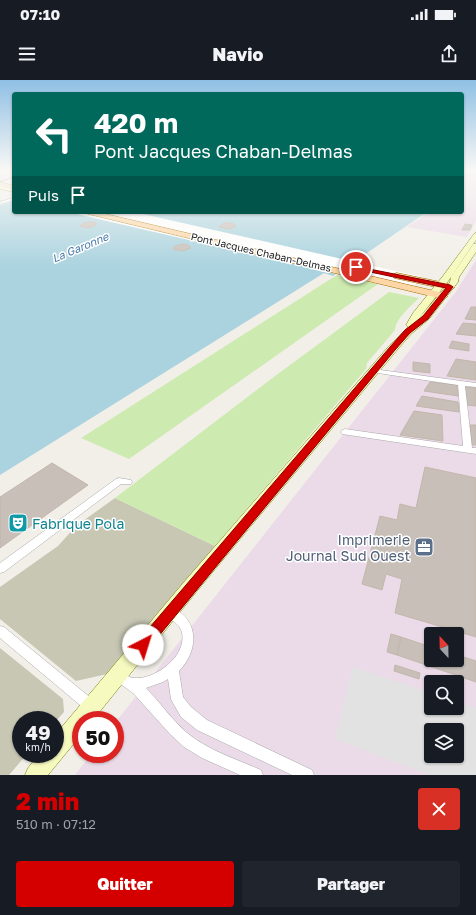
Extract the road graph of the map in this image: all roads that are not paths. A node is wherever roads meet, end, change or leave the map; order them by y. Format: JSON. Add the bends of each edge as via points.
{"nodes":[{"id":1,"x":97,"y":214,"type":"edge"},
{"id":2,"x":120,"y":214,"type":"edge"},
{"id":3,"x":476,"y":236,"type":"edge"},
{"id":4,"x":476,"y":246,"type":"edge"},
{"id":5,"x":353,"y":270,"type":"junction"},
{"id":6,"x":440,"y":285,"type":"junction"},
{"id":7,"x":450,"y":287,"type":"junction"},
{"id":8,"x":438,"y":295,"type":"junction"},
{"id":9,"x":373,"y":371,"type":"junction"},
{"id":10,"x":462,"y":383,"type":"junction"},
{"id":11,"x":476,"y":385,"type":"edge"},
{"id":12,"x":345,"y":432,"type":"dead end"},
{"id":13,"x":472,"y":450,"type":"edge"},
{"id":14,"x":128,"y":482,"type":"dead end"},
{"id":15,"x":0,"y":569,"type":"edge"},
{"id":16,"x":170,"y":612,"type":"junction"},
{"id":17,"x":0,"y":631,"type":"edge"},
{"id":18,"x":173,"y":671,"type":"junction"},
{"id":19,"x":118,"y":676,"type":"junction"},
{"id":20,"x":132,"y":684,"type":"junction"},
{"id":21,"x":92,"y":707,"type":"junction"},
{"id":22,"x":64,"y":740,"type":"edge"},
{"id":23,"x":45,"y":763,"type":"edge"},
{"id":24,"x":35,"y":775,"type":"edge"},
{"id":25,"x":256,"y":775,"type":"edge"},
{"id":26,"x":307,"y":775,"type":"edge"}],
"edges":[{"from":1,"to":5,"type":"main road","name":"Pont Jacques Chaban-Delmas"},
{"from":2,"to":5,"type":"main road","name":"Pont Jacques Chaban-Delmas"},
{"from":3,"to":6,"type":"main road"},
{"from":4,"to":7,"type":"main road"},
{"from":5,"to":6,"type":"main road","name":"Pont Jacques Chaban-Delmas"},
{"from":5,"to":8,"type":"main road","name":"Pont Jacques Chaban-Delmas"},
{"from":6,"to":7,"type":"main road","name":"Pont Jacques Chaban-Delmas"},
{"from":6,"to":8,"type":"main road"},
{"from":7,"to":8,"type":"main road"},
{"from":8,"to":9,"type":"main road","via":[[426,317],[408,332]]},
{"from":9,"to":10,"type":"street"},
{"from":9,"to":16,"type":"main road"},
{"from":10,"to":11,"type":"street"},
{"from":10,"to":13,"type":"street"},
{"from":12,"to":13,"type":"street"},
{"from":14,"to":15,"type":"street","via":[[119,481]]},
{"from":16,"to":18,"type":"street","via":[[183,621],[188,638],[188,647]]},
{"from":16,"to":19,"type":"main road"},
{"from":17,"to":21,"type":"street"},
{"from":18,"to":20,"type":"street","via":[[150,682]]},
{"from":18,"to":26,"type":"street","via":[[177,699],[186,712],[202,725]]},
{"from":19,"to":20,"type":"street"},
{"from":19,"to":21,"type":"main road"},
{"from":20,"to":25,"type":"street","via":[[182,737],[208,753]]},
{"from":21,"to":22,"type":"main road"},
{"from":23,"to":24,"type":"main road"}]}
